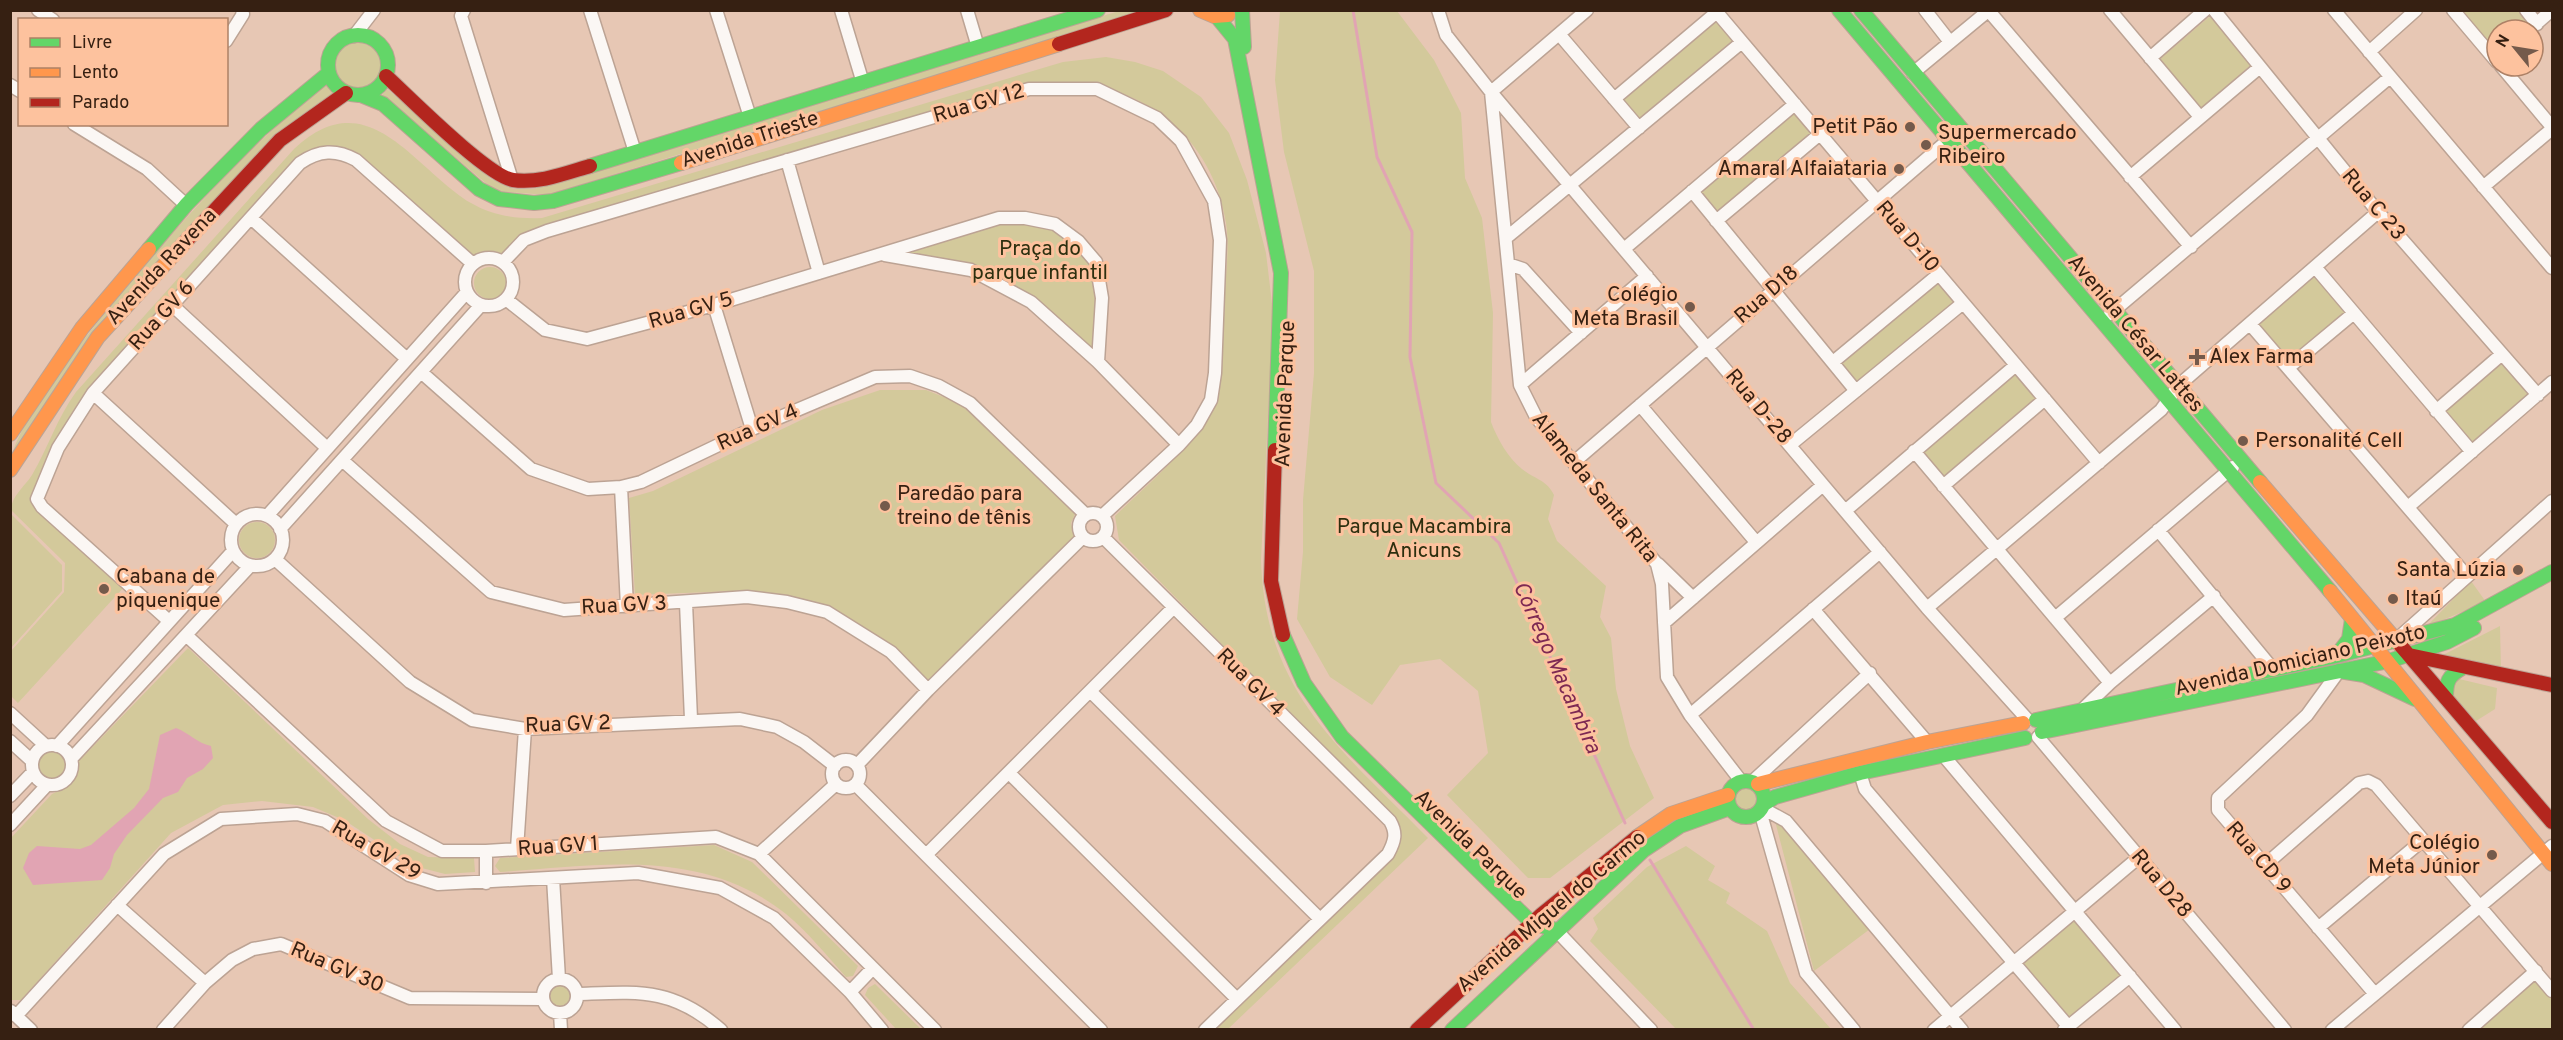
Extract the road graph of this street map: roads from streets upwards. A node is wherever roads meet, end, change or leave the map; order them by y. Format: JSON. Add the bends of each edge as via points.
{"nodes":[{"id":1,"x":242,"y":10,"type":"edge"},
{"id":2,"x":374,"y":10,"type":"edge"},
{"id":3,"x":464,"y":10,"type":"edge"},
{"id":4,"x":590,"y":10,"type":"edge"},
{"id":5,"x":717,"y":10,"type":"edge"},
{"id":6,"x":841,"y":10,"type":"edge"},
{"id":7,"x":967,"y":10,"type":"edge"},
{"id":8,"x":1098,"y":10,"type":"edge"},
{"id":9,"x":1166,"y":10,"type":"edge"},
{"id":10,"x":1200,"y":10,"type":"edge"},
{"id":11,"x":1237,"y":10,"type":"edge"},
{"id":12,"x":1242,"y":10,"type":"edge"},
{"id":13,"x":1587,"y":10,"type":"edge"},
{"id":14,"x":1839,"y":10,"type":"edge"},
{"id":15,"x":1861,"y":10,"type":"edge"},
{"id":16,"x":1925,"y":10,"type":"edge"},
{"id":17,"x":2110,"y":10,"type":"edge"},
{"id":18,"x":2205,"y":10,"type":"edge"},
{"id":19,"x":2214,"y":10,"type":"edge"},
{"id":20,"x":2334,"y":10,"type":"edge"},
{"id":21,"x":2416,"y":10,"type":"edge"},
{"id":22,"x":2453,"y":10,"type":"edge"},
{"id":23,"x":1716,"y":11,"type":"edge"},
{"id":24,"x":1988,"y":11,"type":"edge"},
{"id":25,"x":1442,"y":13,"type":"edge"},
{"id":26,"x":1217,"y":17,"type":"junction"},
{"id":27,"x":1559,"y":34,"type":"junction"},
{"id":28,"x":354,"y":36,"type":"junction"},
{"id":29,"x":228,"y":38,"type":"edge"},
{"id":30,"x":1742,"y":42,"type":"junction"},
{"id":31,"x":1950,"y":42,"type":"junction"},
{"id":32,"x":978,"y":47,"type":"junction"},
{"id":33,"x":2485,"y":47,"type":"edge"},
{"id":34,"x":2369,"y":52,"type":"junction"},
{"id":35,"x":2150,"y":58,"type":"junction"},
{"id":36,"x":2260,"y":67,"type":"junction"},
{"id":37,"x":329,"y":73,"type":"junction"},
{"id":38,"x":1913,"y":73,"type":"junction"},
{"id":39,"x":386,"y":76,"type":"junction"},
{"id":40,"x":2390,"y":77,"type":"junction"},
{"id":41,"x":2511,"y":78,"type":"edge"},
{"id":42,"x":863,"y":82,"type":"junction"},
{"id":43,"x":1491,"y":92,"type":"junction"},
{"id":44,"x":346,"y":93,"type":"junction"},
{"id":45,"x":362,"y":95,"type":"junction"},
{"id":46,"x":1614,"y":99,"type":"junction"},
{"id":47,"x":1795,"y":104,"type":"junction"},
{"id":48,"x":750,"y":117,"type":"junction"},
{"id":49,"x":2200,"y":117,"type":"junction"},
{"id":50,"x":77,"y":126,"type":"edge"},
{"id":51,"x":1639,"y":128,"type":"junction"},
{"id":52,"x":2553,"y":128,"type":"edge"},
{"id":53,"x":1961,"y":130,"type":"junction"},
{"id":54,"x":1820,"y":134,"type":"junction"},
{"id":55,"x":2319,"y":138,"type":"junction"},
{"id":56,"x":1948,"y":140,"type":"junction"},
{"id":57,"x":635,"y":152,"type":"junction"},
{"id":58,"x":787,"y":160,"type":"junction"},
{"id":59,"x":2130,"y":177,"type":"junction"},
{"id":60,"x":512,"y":180,"type":"junction"},
{"id":61,"x":1570,"y":185,"type":"junction"},
{"id":62,"x":2483,"y":187,"type":"junction"},
{"id":63,"x":1692,"y":191,"type":"junction"},
{"id":64,"x":1877,"y":201,"type":"junction"},
{"id":65,"x":186,"y":205,"type":"junction"},
{"id":66,"x":2378,"y":212,"type":"junction"},
{"id":67,"x":251,"y":218,"type":"junction"},
{"id":68,"x":1716,"y":221,"type":"junction"},
{"id":69,"x":1506,"y":238,"type":"junction"},
{"id":70,"x":2191,"y":247,"type":"junction"},
{"id":71,"x":1624,"y":249,"type":"junction"},
{"id":72,"x":883,"y":254,"type":"junction"},
{"id":73,"x":503,"y":262,"type":"junction"},
{"id":74,"x":473,"y":264,"type":"junction"},
{"id":75,"x":1508,"y":264,"type":"junction"},
{"id":76,"x":2315,"y":267,"type":"junction"},
{"id":77,"x":2553,"y":268,"type":"edge"},
{"id":78,"x":819,"y":273,"type":"junction"},
{"id":79,"x":1939,"y":274,"type":"junction"},
{"id":80,"x":1647,"y":276,"type":"junction"},
{"id":81,"x":1773,"y":290,"type":"junction"},
{"id":82,"x":467,"y":292,"type":"junction"},
{"id":83,"x":507,"y":300,"type":"junction"},
{"id":84,"x":1964,"y":303,"type":"junction"},
{"id":85,"x":172,"y":305,"type":"junction"},
{"id":86,"x":481,"y":305,"type":"junction"},
{"id":87,"x":714,"y":305,"type":"junction"},
{"id":88,"x":2115,"y":311,"type":"junction"},
{"id":89,"x":2354,"y":313,"type":"junction"},
{"id":90,"x":2102,"y":321,"type":"junction"},
{"id":91,"x":2250,"y":324,"type":"junction"},
{"id":92,"x":1581,"y":333,"type":"junction"},
{"id":93,"x":1707,"y":347,"type":"junction"},
{"id":94,"x":2502,"y":354,"type":"junction"},
{"id":95,"x":407,"y":359,"type":"junction"},
{"id":96,"x":1098,"y":362,"type":"junction"},
{"id":97,"x":1833,"y":362,"type":"junction"},
{"id":98,"x":2016,"y":365,"type":"junction"},
{"id":99,"x":2288,"y":368,"type":"junction"},
{"id":100,"x":421,"y":372,"type":"junction"},
{"id":101,"x":2553,"y":382,"type":"edge"},
{"id":102,"x":1520,"y":385,"type":"junction"},
{"id":103,"x":2179,"y":385,"type":"junction"},
{"id":104,"x":1857,"y":391,"type":"junction"},
{"id":105,"x":93,"y":393,"type":"junction"},
{"id":106,"x":2538,"y":395,"type":"junction"},
{"id":107,"x":2045,"y":399,"type":"junction"},
{"id":108,"x":2167,"y":400,"type":"junction"},
{"id":109,"x":367,"y":404,"type":"junction"},
{"id":110,"x":1640,"y":405,"type":"junction"},
{"id":111,"x":2436,"y":411,"type":"junction"},
{"id":112,"x":381,"y":417,"type":"junction"},
{"id":113,"x":752,"y":429,"type":"junction"},
{"id":114,"x":10,"y":434,"type":"edge"},
{"id":115,"x":1179,"y":445,"type":"junction"},
{"id":116,"x":1790,"y":445,"type":"junction"},
{"id":117,"x":327,"y":448,"type":"junction"},
{"id":118,"x":1914,"y":452,"type":"junction"},
{"id":119,"x":2472,"y":453,"type":"junction"},
{"id":120,"x":342,"y":460,"type":"junction"},
{"id":121,"x":2241,"y":460,"type":"junction"},
{"id":122,"x":1574,"y":462,"type":"junction"},
{"id":123,"x":2099,"y":463,"type":"junction"},
{"id":124,"x":10,"y":470,"type":"edge"},
{"id":125,"x":2227,"y":472,"type":"junction"},
{"id":126,"x":1823,"y":485,"type":"junction"},
{"id":127,"x":1943,"y":486,"type":"junction"},
{"id":128,"x":621,"y":487,"type":"junction"},
{"id":129,"x":2553,"y":501,"type":"edge"},
{"id":130,"x":2408,"y":507,"type":"junction"},
{"id":131,"x":1845,"y":511,"type":"junction"},
{"id":132,"x":1086,"y":515,"type":"junction"},
{"id":133,"x":267,"y":516,"type":"junction"},
{"id":134,"x":1102,"y":516,"type":"junction"},
{"id":135,"x":236,"y":524,"type":"junction"},
{"id":136,"x":280,"y":529,"type":"junction"},
{"id":137,"x":2158,"y":530,"type":"junction"},
{"id":138,"x":1083,"y":537,"type":"junction"},
{"id":139,"x":1103,"y":537,"type":"junction"},
{"id":140,"x":1756,"y":542,"type":"junction"},
{"id":141,"x":1997,"y":549,"type":"junction"},
{"id":142,"x":233,"y":551,"type":"junction"},
{"id":143,"x":1880,"y":552,"type":"junction"},
{"id":144,"x":275,"y":559,"type":"junction"},
{"id":145,"x":1658,"y":564,"type":"junction"},
{"id":146,"x":250,"y":566,"type":"junction"},
{"id":147,"x":2553,"y":572,"type":"edge"},
{"id":148,"x":2466,"y":575,"type":"junction"},
{"id":149,"x":2553,"y":586,"type":"edge"},
{"id":150,"x":2214,"y":596,"type":"junction"},
{"id":151,"x":1693,"y":598,"type":"junction"},
{"id":152,"x":686,"y":603,"type":"junction"},
{"id":153,"x":627,"y":606,"type":"junction"},
{"id":154,"x":1173,"y":608,"type":"junction"},
{"id":155,"x":1927,"y":608,"type":"junction"},
{"id":156,"x":1814,"y":609,"type":"junction"},
{"id":157,"x":2055,"y":618,"type":"junction"},
{"id":158,"x":2352,"y":619,"type":"junction"},
{"id":159,"x":170,"y":621,"type":"junction"},
{"id":160,"x":1664,"y":624,"type":"junction"},
{"id":161,"x":186,"y":635,"type":"junction"},
{"id":162,"x":2396,"y":640,"type":"junction"},
{"id":163,"x":2376,"y":646,"type":"junction"},
{"id":164,"x":2409,"y":655,"type":"junction"},
{"id":165,"x":2336,"y":656,"type":"junction"},
{"id":166,"x":2389,"y":662,"type":"junction"},
{"id":167,"x":2272,"y":668,"type":"junction"},
{"id":168,"x":2462,"y":668,"type":"junction"},
{"id":169,"x":2339,"y":671,"type":"junction"},
{"id":170,"x":1870,"y":673,"type":"junction"},
{"id":171,"x":2110,"y":683,"type":"junction"},
{"id":172,"x":2553,"y":685,"type":"edge"},
{"id":173,"x":928,"y":690,"type":"junction"},
{"id":174,"x":1090,"y":691,"type":"junction"},
{"id":175,"x":2446,"y":698,"type":"junction"},
{"id":176,"x":2418,"y":700,"type":"junction"},
{"id":177,"x":2084,"y":708,"type":"junction"},
{"id":178,"x":1690,"y":715,"type":"junction"},
{"id":179,"x":12,"y":716,"type":"edge"},
{"id":180,"x":691,"y":719,"type":"junction"},
{"id":181,"x":2032,"y":728,"type":"junction"},
{"id":182,"x":525,"y":729,"type":"junction"},
{"id":183,"x":10,"y":741,"type":"edge"},
{"id":184,"x":1927,"y":742,"type":"junction"},
{"id":185,"x":51,"y":746,"type":"junction"},
{"id":186,"x":1943,"y":755,"type":"junction"},
{"id":187,"x":71,"y":759,"type":"junction"},
{"id":188,"x":857,"y":765,"type":"junction"},
{"id":189,"x":32,"y":766,"type":"junction"},
{"id":190,"x":835,"y":766,"type":"junction"},
{"id":191,"x":1009,"y":773,"type":"junction"},
{"id":192,"x":1860,"y":773,"type":"junction"},
{"id":193,"x":1751,"y":782,"type":"junction"},
{"id":194,"x":836,"y":784,"type":"junction"},
{"id":195,"x":47,"y":785,"type":"junction"},
{"id":196,"x":856,"y":785,"type":"junction"},
{"id":197,"x":10,"y":796,"type":"edge"},
{"id":198,"x":1729,"y":801,"type":"junction"},
{"id":199,"x":1762,"y":808,"type":"junction"},
{"id":200,"x":2553,"y":822,"type":"edge"},
{"id":201,"x":10,"y":825,"type":"edge"},
{"id":202,"x":2423,"y":840,"type":"junction"},
{"id":203,"x":517,"y":849,"type":"junction"},
{"id":204,"x":486,"y":851,"type":"junction"},
{"id":205,"x":759,"y":854,"type":"junction"},
{"id":206,"x":2550,"y":854,"type":"edge"},
{"id":207,"x":926,"y":855,"type":"junction"},
{"id":208,"x":2138,"y":858,"type":"junction"},
{"id":209,"x":2265,"y":865,"type":"junction"},
{"id":210,"x":553,"y":878,"type":"junction"},
{"id":211,"x":486,"y":883,"type":"junction"},
{"id":212,"x":117,"y":905,"type":"junction"},
{"id":213,"x":2480,"y":906,"type":"junction"},
{"id":214,"x":2075,"y":911,"type":"junction"},
{"id":215,"x":1320,"y":919,"type":"junction"},
{"id":216,"x":1537,"y":919,"type":"junction"},
{"id":217,"x":2318,"y":928,"type":"junction"},
{"id":218,"x":1556,"y":930,"type":"junction"},
{"id":219,"x":2013,"y":963,"type":"junction"},
{"id":220,"x":873,"y":968,"type":"junction"},
{"id":221,"x":2536,"y":971,"type":"junction"},
{"id":222,"x":2130,"y":976,"type":"junction"},
{"id":223,"x":559,"y":979,"type":"junction"},
{"id":224,"x":205,"y":983,"type":"junction"},
{"id":225,"x":2553,"y":991,"type":"edge"},
{"id":226,"x":850,"y":992,"type":"junction"},
{"id":227,"x":578,"y":994,"type":"junction"},
{"id":228,"x":2375,"y":994,"type":"junction"},
{"id":229,"x":542,"y":999,"type":"junction"},
{"id":230,"x":1237,"y":999,"type":"junction"},
{"id":231,"x":13,"y":1013,"type":"edge"},
{"id":232,"x":560,"y":1013,"type":"junction"},
{"id":233,"x":1950,"y":1016,"type":"junction"},
{"id":234,"x":2066,"y":1028,"type":"edge"},
{"id":235,"x":31,"y":1029,"type":"edge"},
{"id":236,"x":163,"y":1029,"type":"edge"},
{"id":237,"x":561,"y":1029,"type":"edge"},
{"id":238,"x":721,"y":1029,"type":"edge"},
{"id":239,"x":882,"y":1029,"type":"edge"},
{"id":240,"x":935,"y":1029,"type":"edge"},
{"id":241,"x":1101,"y":1029,"type":"edge"},
{"id":242,"x":1205,"y":1029,"type":"edge"},
{"id":243,"x":1418,"y":1029,"type":"edge"},
{"id":244,"x":1452,"y":1029,"type":"edge"},
{"id":245,"x":1651,"y":1029,"type":"edge"},
{"id":246,"x":1854,"y":1029,"type":"edge"},
{"id":247,"x":1934,"y":1029,"type":"edge"},
{"id":248,"x":1962,"y":1029,"type":"edge"},
{"id":249,"x":2175,"y":1029,"type":"edge"},
{"id":250,"x":2285,"y":1029,"type":"edge"},
{"id":251,"x":2332,"y":1029,"type":"edge"},
{"id":252,"x":2469,"y":1029,"type":"edge"}],
"edges":[{"from":1,"to":29,"type":"street"},
{"from":2,"to":28,"type":"street"},
{"from":3,"to":60,"type":"street","via":[[461,16]]},
{"from":4,"to":57,"type":"street"},
{"from":5,"to":48,"type":"street"},
{"from":6,"to":42,"type":"street"},
{"from":7,"to":32,"type":"street"},
{"from":8,"to":32,"type":"street","name":"Avenida Trieste"},
{"from":9,"to":45,"type":"street","name":"Avenida Trieste","via":[[553,201],[516,202],[479,189],[383,104]]},
{"from":10,"to":26,"type":"street"},
{"from":11,"to":26,"type":"street"},
{"from":12,"to":216,"type":"street","name":"Avenida Parque","via":[[1242,38],[1289,268],[1281,592],[1292,637],[1317,691],[1341,721]]},
{"from":13,"to":27,"type":"street"},
{"from":14,"to":56,"type":"street","name":"Avenida César Lattes"},
{"from":15,"to":38,"type":"street","name":"Avenida César Lattes"},
{"from":16,"to":31,"type":"street"},
{"from":17,"to":35,"type":"street"},
{"from":18,"to":35,"type":"street"},
{"from":19,"to":36,"type":"street","name":"Rua C 23"},
{"from":20,"to":34,"type":"street"},
{"from":21,"to":34,"type":"street"},
{"from":22,"to":33,"type":"street"},
{"from":23,"to":30,"type":"street","name":"Rua D-10"},
{"from":23,"to":46,"type":"street"},
{"from":24,"to":31,"type":"street"},
{"from":24,"to":59,"type":"street"},
{"from":25,"to":43,"type":"street","via":[[1446,35]]},
{"from":26,"to":216,"type":"street","name":"Avenida Parque","via":[[1235,39],[1281,273],[1271,581],[1276,617],[1286,646],[1316,704],[1342,737]]},
{"from":27,"to":43,"type":"street"},
{"from":27,"to":46,"type":"street"},
{"from":28,"to":37,"type":"street","via":[[336,45],[330,53]]},
{"from":28,"to":39,"type":"street","via":[[374,40],[381,46],[388,65]]},
{"from":30,"to":47,"type":"street","name":"Rua D-10"},
{"from":30,"to":51,"type":"street"},
{"from":31,"to":38,"type":"street"},
{"from":32,"to":42,"type":"street","name":"Avenida Trieste"},
{"from":34,"to":40,"type":"street"},
{"from":35,"to":49,"type":"street"},
{"from":36,"to":49,"type":"street"},
{"from":36,"to":55,"type":"street","name":"Rua C 23"},
{"from":37,"to":44,"type":"street"},
{"from":37,"to":65,"type":"street","name":"Avenida Ravena","via":[[261,129]]},
{"from":38,"to":53,"type":"street","name":"Avenida César Lattes"},
{"from":39,"to":45,"type":"street","via":[[376,89]]},
{"from":39,"to":60,"type":"street","via":[[478,160]]},
{"from":40,"to":55,"type":"street"},
{"from":40,"to":62,"type":"street"},
{"from":41,"to":52,"type":"street"},
{"from":42,"to":48,"type":"street","name":"Avenida Trieste"},
{"from":43,"to":61,"type":"street","name":"Rua D-28"},
{"from":43,"to":69,"type":"street","name":"Alameda Santa Rita"},
{"from":44,"to":45,"type":"street"},
{"from":44,"to":124,"type":"street","name":"Avenida Ravena","via":[[280,140],[98,337]]},
{"from":46,"to":51,"type":"street"},
{"from":47,"to":54,"type":"street","name":"Rua D-10"},
{"from":47,"to":63,"type":"street"},
{"from":48,"to":57,"type":"street","name":"Avenida Trieste"},
{"from":49,"to":59,"type":"street"},
{"from":50,"to":65,"type":"street","via":[[147,169]]},
{"from":51,"to":61,"type":"street"},
{"from":52,"to":62,"type":"street"},
{"from":53,"to":56,"type":"street","name":"Rua D18"},
{"from":53,"to":88,"type":"street","name":"Avenida César Lattes"},
{"from":54,"to":64,"type":"street","name":"Rua D-10"},
{"from":54,"to":68,"type":"street"},
{"from":55,"to":66,"type":"street","name":"Rua C 23"},
{"from":55,"to":70,"type":"street"},
{"from":56,"to":64,"type":"street","name":"Rua D18"},
{"from":56,"to":90,"type":"street","name":"Avenida César Lattes"},
{"from":57,"to":60,"type":"street","name":"Avenida Trieste","via":[[553,177]]},
{"from":58,"to":73,"type":"street","name":"Rua GV 12","via":[[547,231],[525,240]]},
{"from":58,"to":78,"type":"street"},
{"from":58,"to":115,"type":"street","name":"Rua GV 12","via":[[1029,89],[1097,89],[1157,118],[1181,141],[1214,201],[1220,240],[1211,400],[1197,425]]},
{"from":59,"to":70,"type":"street"},
{"from":61,"to":69,"type":"street"},
{"from":61,"to":71,"type":"street","name":"Rua D-28"},
{"from":62,"to":77,"type":"street"},
{"from":63,"to":68,"type":"street"},
{"from":63,"to":71,"type":"street"},
{"from":64,"to":79,"type":"street","name":"Rua D-10"},
{"from":64,"to":81,"type":"street","name":"Rua D18"},
{"from":65,"to":114,"type":"street","name":"Avenida Ravena","via":[[81,328]]},
{"from":66,"to":76,"type":"street"},
{"from":66,"to":94,"type":"street","name":"Rua C 23"},
{"from":67,"to":74,"type":"street","name":"Rua GV 6","via":[[300,163],[315,153],[341,152],[356,160]]},
{"from":67,"to":85,"type":"street","name":"Rua GV 6"},
{"from":67,"to":95,"type":"street"},
{"from":68,"to":81,"type":"street"},
{"from":69,"to":75,"type":"street","name":"Alameda Santa Rita"},
{"from":70,"to":88,"type":"street"},
{"from":71,"to":80,"type":"street","name":"Rua D-28"},
{"from":72,"to":78,"type":"street","name":"Rua GV 5"},
{"from":72,"to":96,"type":"street","name":"Rua GV 5","via":[[971,270],[1031,302]]},
{"from":72,"to":96,"type":"street","name":"Rua GV 5","via":[[999,218],[1055,224],[1078,241],[1096,262],[1102,298]]},
{"from":73,"to":74,"type":"street","via":[[488,258]]},
{"from":73,"to":83,"type":"street","via":[[514,280]]},
{"from":74,"to":82,"type":"street","via":[[466,277]]},
{"from":75,"to":92,"type":"street","via":[[1524,269]]},
{"from":75,"to":102,"type":"street","name":"Alameda Santa Rita"},
{"from":76,"to":89,"type":"street"},
{"from":76,"to":91,"type":"street"},
{"from":78,"to":87,"type":"street","name":"Rua GV 5"},
{"from":79,"to":84,"type":"street","name":"Rua D-10"},
{"from":79,"to":97,"type":"street"},
{"from":80,"to":92,"type":"street"},
{"from":80,"to":93,"type":"street","name":"Rua D-28"},
{"from":81,"to":93,"type":"street","name":"Rua D18"},
{"from":81,"to":97,"type":"street"},
{"from":82,"to":86,"type":"street"},
{"from":82,"to":95,"type":"street"},
{"from":83,"to":86,"type":"street","via":[[495,306]]},
{"from":83,"to":87,"type":"street","name":"Rua GV 5","via":[[545,330],[587,339]]},
{"from":84,"to":98,"type":"street","name":"Rua D-10"},
{"from":84,"to":104,"type":"street"},
{"from":85,"to":105,"type":"street","name":"Rua GV 6"},
{"from":85,"to":117,"type":"street"},
{"from":86,"to":100,"type":"street"},
{"from":87,"to":113,"type":"street"},
{"from":88,"to":90,"type":"street"},
{"from":88,"to":103,"type":"street","name":"Avenida César Lattes"},
{"from":89,"to":99,"type":"street"},
{"from":89,"to":111,"type":"street"},
{"from":90,"to":108,"type":"street","name":"Avenida César Lattes"},
{"from":91,"to":99,"type":"street"},
{"from":91,"to":103,"type":"street"},
{"from":92,"to":102,"type":"street"},
{"from":93,"to":110,"type":"street","name":"Rua D18"},
{"from":93,"to":116,"type":"street","name":"Rua D-28"},
{"from":94,"to":106,"type":"street","name":"Rua C 23"},
{"from":94,"to":111,"type":"street"},
{"from":95,"to":109,"type":"street"},
{"from":96,"to":115,"type":"street","name":"Rua GV 5"},
{"from":97,"to":104,"type":"street"},
{"from":98,"to":107,"type":"street","name":"Rua D-10"},
{"from":98,"to":118,"type":"street"},
{"from":99,"to":130,"type":"street"},
{"from":100,"to":112,"type":"street"},
{"from":100,"to":128,"type":"street","name":"Rua GV 4","via":[[531,469],[588,489]]},
{"from":101,"to":106,"type":"street"},
{"from":102,"to":122,"type":"street","name":"Alameda Santa Rita","via":[[1536,417]]},
{"from":103,"to":108,"type":"street"},
{"from":103,"to":121,"type":"street","name":"Avenida César Lattes"},
{"from":104,"to":116,"type":"street"},
{"from":105,"to":135,"type":"street"},
{"from":105,"to":159,"type":"street","name":"Rua GV 6","via":[[58,448],[37,499]]},
{"from":106,"to":119,"type":"street"},
{"from":107,"to":123,"type":"street","name":"Rua D-10"},
{"from":107,"to":127,"type":"street"},
{"from":108,"to":123,"type":"street","via":[[2161,410]]},
{"from":108,"to":125,"type":"street","name":"Avenida César Lattes"},
{"from":109,"to":112,"type":"street"},
{"from":109,"to":117,"type":"street"},
{"from":110,"to":122,"type":"street","name":"Rua D18"},
{"from":110,"to":140,"type":"street"},
{"from":111,"to":119,"type":"street"},
{"from":112,"to":120,"type":"street"},
{"from":113,"to":128,"type":"street","name":"Rua GV 4","via":[[641,482]]},
{"from":113,"to":132,"type":"street","name":"Rua GV 4","via":[[875,377],[910,376],[970,403]]},
{"from":115,"to":134,"type":"street","name":"Rua GV 12"},
{"from":116,"to":126,"type":"street","name":"Rua D-28"},
{"from":117,"to":133,"type":"street"},
{"from":118,"to":127,"type":"street"},
{"from":118,"to":131,"type":"street"},
{"from":119,"to":130,"type":"street"},
{"from":120,"to":136,"type":"street"},
{"from":120,"to":153,"type":"street","name":"Rua GV 3","via":[[491,592],[564,610]]},
{"from":121,"to":125,"type":"street"},
{"from":121,"to":162,"type":"street","name":"Avenida César Lattes"},
{"from":122,"to":145,"type":"street","name":"Alameda Santa Rita"},
{"from":123,"to":141,"type":"street"},
{"from":125,"to":137,"type":"street"},
{"from":125,"to":158,"type":"street","name":"Avenida César Lattes"},
{"from":126,"to":131,"type":"street","name":"Rua D-28"},
{"from":126,"to":140,"type":"street"},
{"from":127,"to":141,"type":"street"},
{"from":128,"to":153,"type":"street"},
{"from":129,"to":148,"type":"street"},
{"from":130,"to":148,"type":"street"},
{"from":131,"to":143,"type":"street","name":"Rua D-28"},
{"from":132,"to":134,"type":"street"},
{"from":132,"to":138,"type":"street","via":[[1079,525]]},
{"from":133,"to":135,"type":"street","via":[[250,515]]},
{"from":133,"to":136,"type":"street"},
{"from":134,"to":139,"type":"street","via":[[1107,525]]},
{"from":135,"to":142,"type":"street","via":[[231,537]]},
{"from":136,"to":144,"type":"street","via":[[282,545]]},
{"from":137,"to":150,"type":"street"},
{"from":137,"to":157,"type":"street"},
{"from":138,"to":139,"type":"street","via":[[1095,541]]},
{"from":138,"to":173,"type":"street"},
{"from":139,"to":154,"type":"street","name":"Rua GV 4"},
{"from":140,"to":151,"type":"street"},
{"from":141,"to":155,"type":"street"},
{"from":141,"to":157,"type":"street"},
{"from":142,"to":146,"type":"street"},
{"from":142,"to":159,"type":"street"},
{"from":143,"to":155,"type":"street","name":"Rua D-28"},
{"from":143,"to":156,"type":"street"},
{"from":144,"to":146,"type":"street","via":[[263,566]]},
{"from":144,"to":182,"type":"street","name":"Rua GV 2","via":[[410,682],[472,720]]},
{"from":145,"to":151,"type":"street"},
{"from":145,"to":160,"type":"street","name":"Alameda Santa Rita"},
{"from":146,"to":161,"type":"street"},
{"from":147,"to":162,"type":"street","name":"Avenida Domiciano Peixoto","via":[[2455,625]]},
{"from":148,"to":162,"type":"street"},
{"from":149,"to":164,"type":"street","name":"Avenida Domiciano Peixoto","via":[[2447,642]]},
{"from":150,"to":167,"type":"street"},
{"from":150,"to":171,"type":"street"},
{"from":151,"to":160,"type":"street"},
{"from":152,"to":153,"type":"street","name":"Rua GV 3"},
{"from":152,"to":173,"type":"street","name":"Rua GV 3","via":[[747,597],[827,612],[891,652]]},
{"from":152,"to":180,"type":"street"},
{"from":154,"to":174,"type":"street"},
{"from":154,"to":215,"type":"street","name":"Rua GV 4","via":[[1390,820],[1395,830],[1395,843],[1388,854]]},
{"from":155,"to":181,"type":"street","name":"Rua D-28"},
{"from":156,"to":170,"type":"street"},
{"from":156,"to":178,"type":"street"},
{"from":157,"to":171,"type":"street"},
{"from":158,"to":163,"type":"street","name":"Avenida César Lattes"},
{"from":158,"to":165,"type":"street","via":[[2348,644]]},
{"from":159,"to":185,"type":"street"},
{"from":160,"to":178,"type":"street","name":"Alameda Santa Rita","via":[[1667,677]]},
{"from":161,"to":187,"type":"street"},
{"from":161,"to":204,"type":"street","name":"Rua GV 1","via":[[386,821],[442,851]]},
{"from":162,"to":163,"type":"street","name":"Avenida Domiciano Peixoto"},
{"from":162,"to":164,"type":"street","name":"Avenida César Lattes"},
{"from":163,"to":165,"type":"street","name":"Avenida Domiciano Peixoto"},
{"from":163,"to":166,"type":"street","name":"Avenida César Lattes"},
{"from":164,"to":166,"type":"street","name":"Avenida Domiciano Peixoto"},
{"from":164,"to":168,"type":"street"},
{"from":164,"to":175,"type":"street","name":"Avenida César Lattes"},
{"from":165,"to":167,"type":"street","name":"Avenida Domiciano Peixoto"},
{"from":166,"to":169,"type":"street","name":"Avenida Domiciano Peixoto"},
{"from":166,"to":176,"type":"street","name":"Avenida César Lattes"},
{"from":167,"to":177,"type":"street","name":"Avenida Domiciano Peixoto"},
{"from":168,"to":172,"type":"street"},
{"from":168,"to":175,"type":"street","via":[[2445,682]]},
{"from":169,"to":176,"type":"street","via":[[2364,675]]},
{"from":169,"to":181,"type":"street","name":"Avenida Domiciano Peixoto"},
{"from":169,"to":209,"type":"street","name":"Rua CD 9","via":[[2307,715],[2218,798],[2218,810]]},
{"from":170,"to":184,"type":"street"},
{"from":170,"to":193,"type":"street"},
{"from":171,"to":177,"type":"street"},
{"from":173,"to":188,"type":"street"},
{"from":174,"to":191,"type":"street"},
{"from":174,"to":215,"type":"street"},
{"from":175,"to":200,"type":"street","name":"Avenida César Lattes"},
{"from":176,"to":206,"type":"street","name":"Avenida César Lattes"},
{"from":177,"to":181,"type":"street","name":"Avenida Domiciano Peixoto"},
{"from":178,"to":193,"type":"street","name":"Alameda Santa Rita"},
{"from":179,"to":185,"type":"street"},
{"from":180,"to":182,"type":"street","name":"Rua GV 2"},
{"from":180,"to":190,"type":"street","name":"Rua GV 2","via":[[740,719],[777,727]]},
{"from":181,"to":184,"type":"street","name":"Avenida Domiciano Peixoto"},
{"from":181,"to":186,"type":"street","name":"Avenida Domiciano Peixoto"},
{"from":181,"to":208,"type":"street","name":"Rua D28"},
{"from":182,"to":203,"type":"street"},
{"from":183,"to":189,"type":"street"},
{"from":184,"to":193,"type":"street","name":"Avenida Domiciano Peixoto"},
{"from":185,"to":187,"type":"street","via":[[63,748]]},
{"from":185,"to":189,"type":"street","via":[[37,752]]},
{"from":186,"to":192,"type":"street","name":"Avenida Domiciano Peixoto"},
{"from":186,"to":214,"type":"street"},
{"from":187,"to":195,"type":"street","via":[[68,777]]},
{"from":188,"to":190,"type":"street","via":[[847,760]]},
{"from":188,"to":196,"type":"street","via":[[860,773]]},
{"from":189,"to":195,"type":"street"},
{"from":189,"to":197,"type":"street"},
{"from":190,"to":194,"type":"street","via":[[832,773]]},
{"from":191,"to":207,"type":"street"},
{"from":191,"to":230,"type":"street"},
{"from":192,"to":199,"type":"street","name":"Avenida Domiciano Peixoto","via":[[1775,797]]},
{"from":192,"to":219,"type":"street","via":[[1865,789]]},
{"from":193,"to":198,"type":"street","via":[[1735,784]]},
{"from":193,"to":199,"type":"street","via":[[1765,797]]},
{"from":194,"to":196,"type":"street","via":[[846,788]]},
{"from":194,"to":205,"type":"street"},
{"from":195,"to":201,"type":"street"},
{"from":196,"to":207,"type":"street"},
{"from":198,"to":199,"type":"street","via":[[1744,817]]},
{"from":198,"to":216,"type":"street","name":"Avenida Miguel do Carmo","via":[[1671,814],[1627,843]]},
{"from":198,"to":218,"type":"street","name":"Avenida Miguel do Carmo","via":[[1644,850]]},
{"from":199,"to":233,"type":"street","via":[[1786,821]]},
{"from":199,"to":246,"type":"street","via":[[1806,974]]},
{"from":202,"to":209,"type":"street","via":[[2376,785],[2368,781],[2359,783]]},
{"from":202,"to":213,"type":"street"},
{"from":202,"to":217,"type":"street"},
{"from":203,"to":204,"type":"street","name":"Rua GV 1"},
{"from":203,"to":205,"type":"street","name":"Rua GV 1","via":[[716,837]]},
{"from":204,"to":211,"type":"street"},
{"from":205,"to":220,"type":"street","name":"Rua GV 1"},
{"from":206,"to":213,"type":"street"},
{"from":207,"to":241,"type":"street"},
{"from":208,"to":214,"type":"street"},
{"from":208,"to":250,"type":"street","name":"Rua D28"},
{"from":209,"to":217,"type":"street","name":"Rua CD 9"},
{"from":210,"to":211,"type":"street","name":"Rua GV 29"},
{"from":210,"to":223,"type":"street"},
{"from":210,"to":226,"type":"street","name":"Rua GV 29","via":[[638,873],[720,888],[774,918]]},
{"from":211,"to":212,"type":"street","name":"Rua GV 29","via":[[438,884],[409,875],[325,821],[297,814],[221,819],[164,854]]},
{"from":212,"to":224,"type":"street"},
{"from":212,"to":231,"type":"street","name":"Rua GV 29"},
{"from":213,"to":221,"type":"street"},
{"from":213,"to":228,"type":"street"},
{"from":214,"to":219,"type":"street"},
{"from":214,"to":222,"type":"street"},
{"from":215,"to":230,"type":"street"},
{"from":216,"to":218,"type":"street","name":"Avenida Parque"},
{"from":216,"to":243,"type":"street","name":"Avenida Miguel do Carmo"},
{"from":217,"to":228,"type":"street","name":"Rua CD 9"},
{"from":218,"to":244,"type":"street","name":"Avenida Miguel do Carmo"},
{"from":218,"to":245,"type":"street"},
{"from":219,"to":233,"type":"street"},
{"from":219,"to":234,"type":"street"},
{"from":220,"to":226,"type":"street"},
{"from":220,"to":240,"type":"street","name":"Rua GV 1"},
{"from":221,"to":225,"type":"street"},
{"from":221,"to":252,"type":"street"},
{"from":222,"to":234,"type":"street"},
{"from":222,"to":249,"type":"street"},
{"from":223,"to":227,"type":"street","via":[[571,982]]},
{"from":223,"to":229,"type":"street","via":[[547,985]]},
{"from":224,"to":229,"type":"street","name":"Rua GV 30","via":[[232,960],[253,949],[281,944],[410,998]]},
{"from":224,"to":236,"type":"street","name":"Rua GV 30"},
{"from":226,"to":239,"type":"street","name":"Rua GV 29"},
{"from":227,"to":232,"type":"street","via":[[573,1008]]},
{"from":227,"to":238,"type":"street","via":[[646,991],[674,999]]},
{"from":228,"to":251,"type":"street"},
{"from":229,"to":232,"type":"street","via":[[551,1011]]},
{"from":230,"to":242,"type":"street"},
{"from":231,"to":235,"type":"street"},
{"from":232,"to":237,"type":"street"},
{"from":233,"to":247,"type":"street"},
{"from":233,"to":248,"type":"street"}]}
